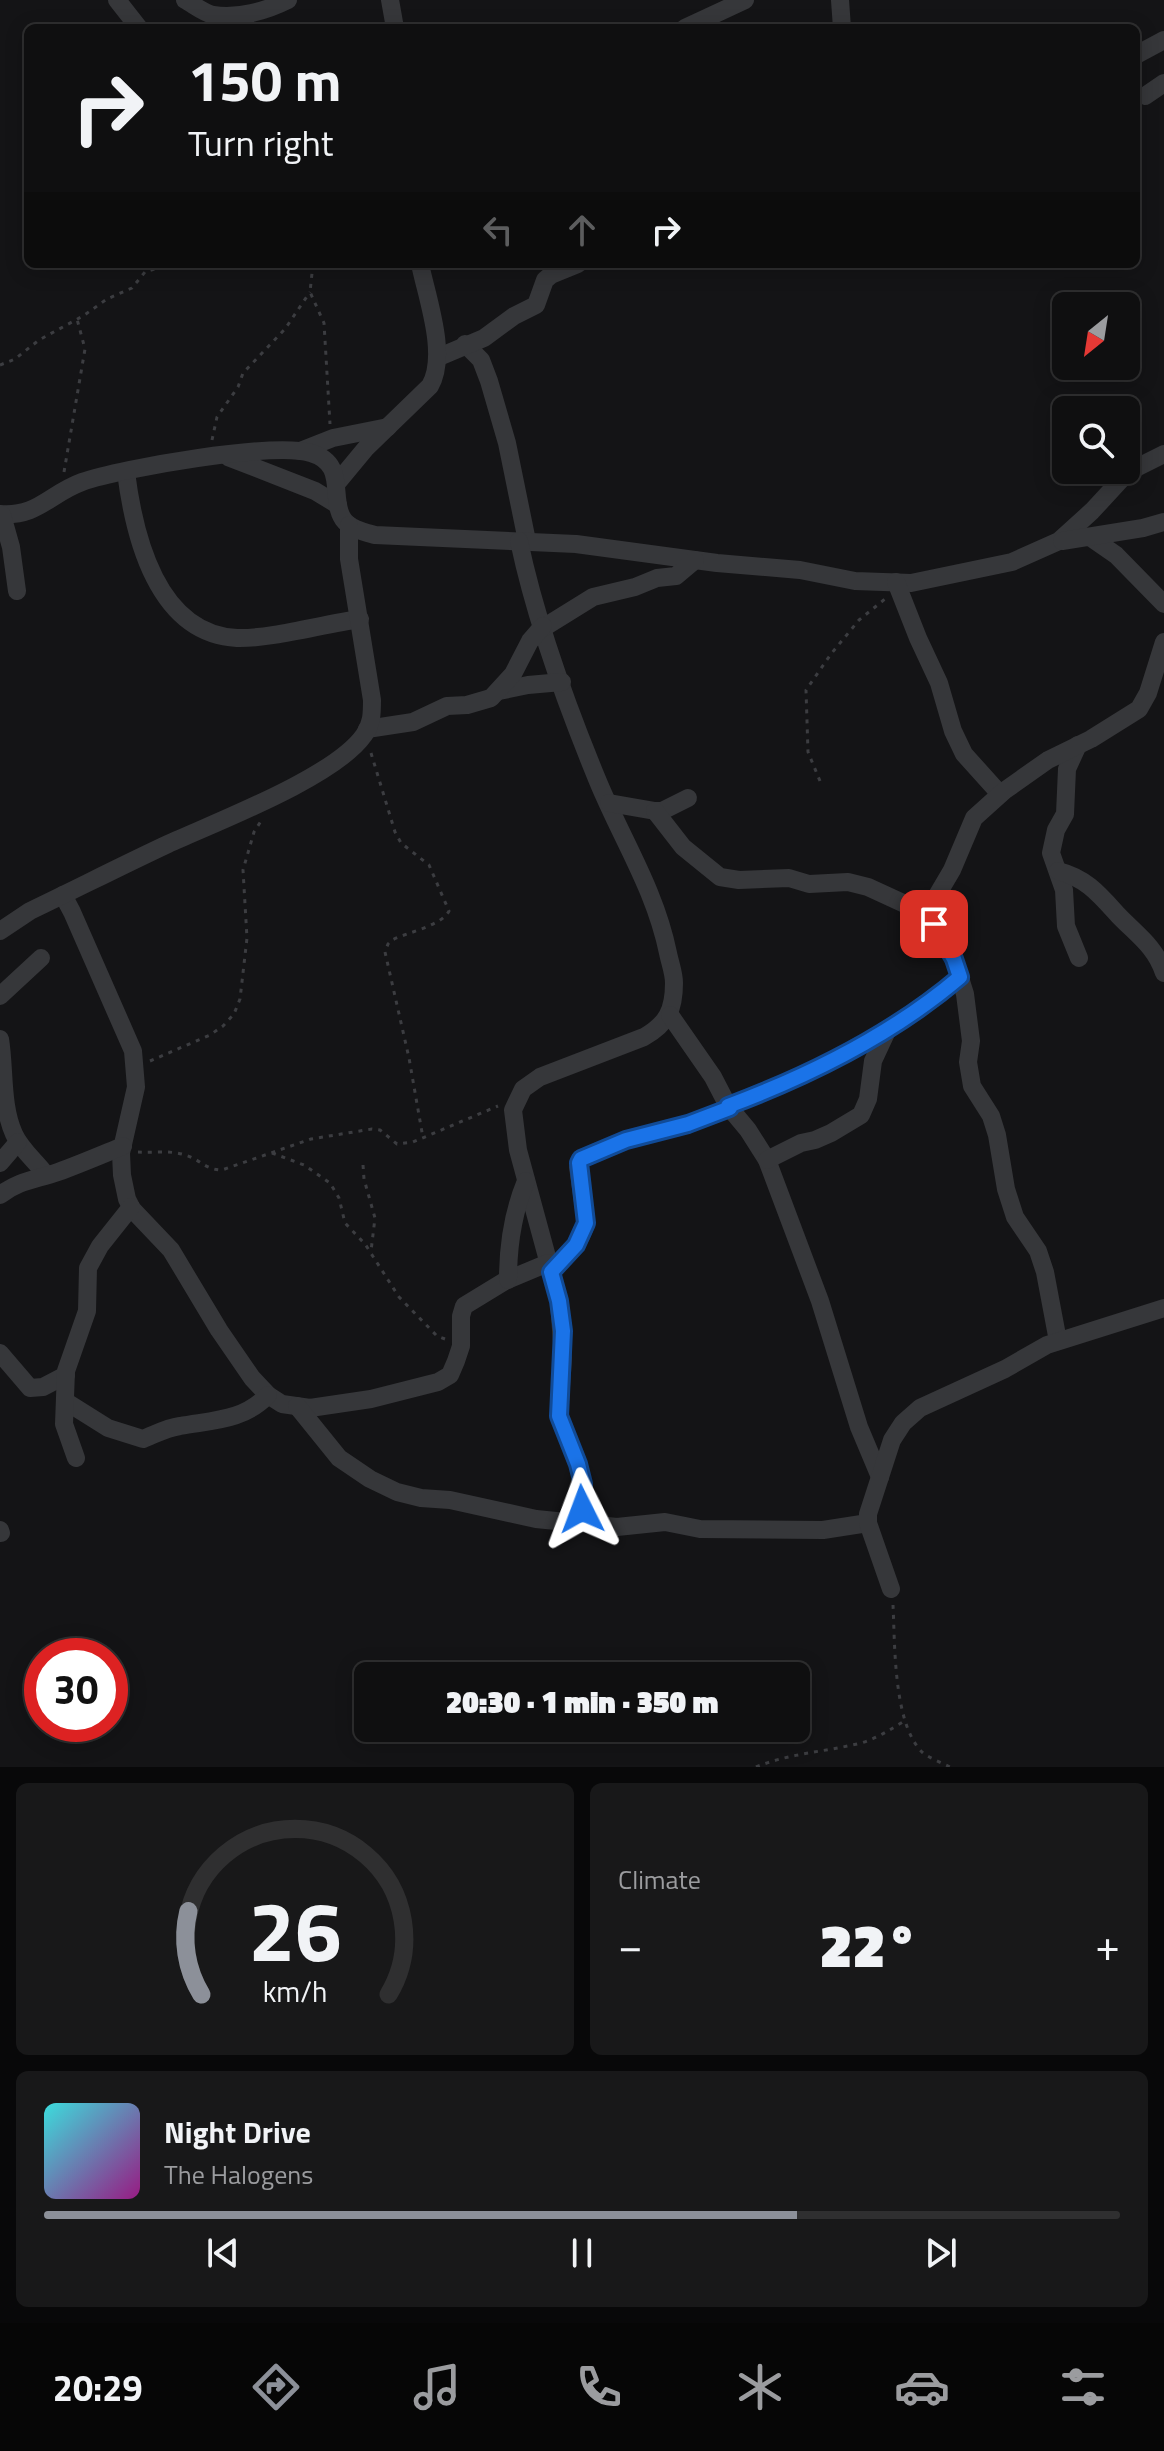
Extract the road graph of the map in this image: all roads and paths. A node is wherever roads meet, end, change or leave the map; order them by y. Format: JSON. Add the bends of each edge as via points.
{"nodes":[{"id":1,"x":117,"y":0,"type":"edge"},
{"id":2,"x":185,"y":0,"type":"edge"},
{"id":3,"x":288,"y":0,"type":"edge"},
{"id":4,"x":390,"y":0,"type":"edge"},
{"id":5,"x":745,"y":0,"type":"edge"},
{"id":6,"x":840,"y":0,"type":"edge"},
{"id":7,"x":221,"y":22,"type":"edge"},
{"id":8,"x":136,"y":24,"type":"edge"},
{"id":9,"x":394,"y":24,"type":"edge"},
{"id":10,"x":694,"y":24,"type":"edge"},
{"id":11,"x":842,"y":24,"type":"edge"},
{"id":12,"x":1164,"y":40,"type":"edge"},
{"id":13,"x":1140,"y":53,"type":"edge"},
{"id":14,"x":1164,"y":83,"type":"edge"},
{"id":15,"x":1145,"y":96,"type":"dead end"},
{"id":16,"x":158,"y":268,"type":"edge"},
{"id":17,"x":313,"y":268,"type":"edge"},
{"id":18,"x":421,"y":268,"type":"edge"},
{"id":19,"x":568,"y":268,"type":"edge"},
{"id":20,"x":310,"y":292,"type":"junction"},
{"id":21,"x":77,"y":319,"type":"junction"},
{"id":22,"x":465,"y":344,"type":"junction"},
{"id":23,"x":439,"y":357,"type":"junction"},
{"id":24,"x":0,"y":365,"type":"edge"},
{"id":25,"x":388,"y":427,"type":"junction"},
{"id":26,"x":333,"y":438,"type":"junction"},
{"id":27,"x":300,"y":451,"type":"junction"},
{"id":28,"x":1164,"y":454,"type":"edge"},
{"id":29,"x":226,"y":455,"type":"junction"},
{"id":30,"x":203,"y":459,"type":"junction"},
{"id":31,"x":126,"y":472,"type":"junction"},
{"id":32,"x":337,"y":483,"type":"junction"},
{"id":33,"x":58,"y":493,"type":"junction"},
{"id":34,"x":338,"y":505,"type":"junction"},
{"id":35,"x":1,"y":514,"type":"edge"},
{"id":36,"x":1164,"y":522,"type":"edge"},
{"id":37,"x":349,"y":525,"type":"junction"},
{"id":38,"x":1090,"y":537,"type":"junction"},
{"id":39,"x":523,"y":541,"type":"junction"},
{"id":40,"x":1059,"y":541,"type":"junction"},
{"id":41,"x":695,"y":560,"type":"junction"},
{"id":42,"x":897,"y":587,"type":"junction"},
{"id":43,"x":17,"y":591,"type":"dead end"},
{"id":44,"x":1164,"y":604,"type":"edge"},
{"id":45,"x":360,"y":619,"type":"junction"},
{"id":46,"x":543,"y":627,"type":"junction"},
{"id":47,"x":1164,"y":642,"type":"edge"},
{"id":48,"x":562,"y":682,"type":"junction"},
{"id":49,"x":499,"y":691,"type":"junction"},
{"id":50,"x":366,"y":732,"type":"junction"},
{"id":51,"x":1078,"y":745,"type":"junction"},
{"id":52,"x":820,"y":781,"type":"dead end"},
{"id":53,"x":1000,"y":794,"type":"junction"},
{"id":54,"x":270,"y":798,"type":"junction"},
{"id":55,"x":688,"y":798,"type":"dead end"},
{"id":56,"x":609,"y":803,"type":"junction"},
{"id":57,"x":655,"y":811,"type":"junction"},
{"id":58,"x":1058,"y":871,"type":"junction"},
{"id":59,"x":63,"y":895,"type":"junction"},
{"id":60,"x":931,"y":916,"type":"junction"},
{"id":61,"x":0,"y":931,"type":"edge"},
{"id":62,"x":41,"y":958,"type":"dead end"},
{"id":63,"x":1079,"y":958,"type":"dead end"},
{"id":64,"x":1164,"y":973,"type":"edge"},
{"id":65,"x":960,"y":977,"type":"junction"},
{"id":66,"x":0,"y":996,"type":"edge"},
{"id":67,"x":670,"y":1015,"type":"junction"},
{"id":68,"x":887,"y":1031,"type":"junction"},
{"id":69,"x":0,"y":1039,"type":"edge"},
{"id":70,"x":135,"y":1067,"type":"junction"},
{"id":71,"x":517,"y":1099,"type":"junction"},
{"id":72,"x":729,"y":1107,"type":"junction"},
{"id":73,"x":423,"y":1138,"type":"junction"},
{"id":74,"x":18,"y":1142,"type":"junction"},
{"id":75,"x":122,"y":1148,"type":"junction"},
{"id":76,"x":272,"y":1153,"type":"junction"},
{"id":77,"x":767,"y":1160,"type":"junction"},
{"id":78,"x":0,"y":1163,"type":"edge"},
{"id":79,"x":363,"y":1165,"type":"dead end"},
{"id":80,"x":46,"y":1175,"type":"junction"},
{"id":81,"x":526,"y":1181,"type":"junction"},
{"id":82,"x":1,"y":1194,"type":"edge"},
{"id":83,"x":131,"y":1207,"type":"junction"},
{"id":84,"x":370,"y":1253,"type":"junction"},
{"id":85,"x":549,"y":1268,"type":"junction"},
{"id":86,"x":508,"y":1280,"type":"junction"},
{"id":87,"x":1164,"y":1308,"type":"edge"},
{"id":88,"x":1058,"y":1341,"type":"junction"},
{"id":89,"x":461,"y":1346,"type":"junction"},
{"id":90,"x":0,"y":1353,"type":"edge"},
{"id":91,"x":66,"y":1375,"type":"junction"},
{"id":92,"x":268,"y":1395,"type":"junction"},
{"id":93,"x":65,"y":1401,"type":"junction"},
{"id":94,"x":297,"y":1406,"type":"junction"},
{"id":95,"x":76,"y":1458,"type":"dead end"},
{"id":96,"x":880,"y":1477,"type":"junction"},
{"id":97,"x":581,"y":1523,"type":"junction"},
{"id":98,"x":868,"y":1523,"type":"junction"},
{"id":99,"x":891,"y":1589,"type":"joint"},
{"id":100,"x":906,"y":1720,"type":"junction"},
{"id":101,"x":756,"y":1767,"type":"edge"},
{"id":102,"x":950,"y":1767,"type":"edge"}],
"edges":[{"from":1,"to":8,"type":"street"},
{"from":2,"to":7,"type":"street"},
{"from":3,"to":7,"type":"street"},
{"from":4,"to":9,"type":"street"},
{"from":5,"to":10,"type":"street"},
{"from":6,"to":11,"type":"street"},
{"from":12,"to":13,"type":"street"},
{"from":14,"to":15,"type":"street"},
{"from":16,"to":21,"type":"path"},
{"from":17,"to":20,"type":"path"},
{"from":18,"to":23,"type":"street"},
{"from":19,"to":22,"type":"street","via":[[545,280],[536,305]]},
{"from":20,"to":26,"type":"path","via":[[324,323],[327,414]]},
{"from":20,"to":30,"type":"path","via":[[285,329],[243,373],[217,417]]},
{"from":21,"to":24,"type":"path"},
{"from":21,"to":33,"type":"path","via":[[85,349]]},
{"from":22,"to":23,"type":"street"},
{"from":22,"to":39,"type":"street","via":[[481,360],[489,381],[507,443]]},
{"from":23,"to":25,"type":"street","via":[[430,386]]},
{"from":25,"to":26,"type":"street"},
{"from":25,"to":32,"type":"street"},
{"from":26,"to":27,"type":"street"},
{"from":27,"to":29,"type":"street"},
{"from":27,"to":32,"type":"street","via":[[326,462]]},
{"from":28,"to":40,"type":"street","via":[[1128,472]]},
{"from":29,"to":30,"type":"street"},
{"from":29,"to":34,"type":"street"},
{"from":30,"to":31,"type":"street"},
{"from":31,"to":33,"type":"street"},
{"from":31,"to":45,"type":"street","via":[[148,568],[186,619],[235,638]]},
{"from":32,"to":34,"type":"street"},
{"from":33,"to":35,"type":"street","via":[[18,516]]},
{"from":34,"to":37,"type":"street"},
{"from":35,"to":43,"type":"street"},
{"from":36,"to":38,"type":"street"},
{"from":37,"to":39,"type":"street","via":[[375,535]]},
{"from":37,"to":45,"type":"street"},
{"from":38,"to":40,"type":"street"},
{"from":38,"to":44,"type":"street","via":[[1116,555]]},
{"from":39,"to":41,"type":"street"},
{"from":39,"to":46,"type":"street","via":[[526,575]]},
{"from":40,"to":42,"type":"street","via":[[1012,562]]},
{"from":41,"to":42,"type":"street"},
{"from":41,"to":46,"type":"street","via":[[676,576],[593,597]]},
{"from":42,"to":52,"type":"path","via":[[859,620],[806,690],[808,752]]},
{"from":42,"to":53,"type":"street","via":[[964,754]]},
{"from":45,"to":50,"type":"street","via":[[372,700]]},
{"from":46,"to":48,"type":"street"},
{"from":46,"to":49,"type":"street"},
{"from":47,"to":51,"type":"street","via":[[1139,709]]},
{"from":48,"to":49,"type":"street"},
{"from":48,"to":56,"type":"street"},
{"from":49,"to":50,"type":"street","via":[[486,701],[447,706],[413,722]]},
{"from":50,"to":54,"type":"street","via":[[349,751]]},
{"from":50,"to":73,"type":"path","via":[[395,832],[429,865],[449,911],[439,922],[392,940],[385,952]]},
{"from":51,"to":53,"type":"street"},
{"from":51,"to":58,"type":"street","via":[[1067,769],[1065,814],[1052,841]]},
{"from":53,"to":60,"type":"street","via":[[974,818]]},
{"from":54,"to":59,"type":"street"},
{"from":54,"to":70,"type":"path","via":[[243,870],[247,938],[234,1014],[210,1035]]},
{"from":55,"to":57,"type":"street"},
{"from":56,"to":57,"type":"street"},
{"from":56,"to":67,"type":"street","via":[[661,919],[674,981]]},
{"from":57,"to":60,"type":"street","via":[[683,847],[720,877],[848,882]]},
{"from":58,"to":63,"type":"street","via":[[1066,926]]},
{"from":58,"to":64,"type":"street","via":[[1099,893],[1151,946]]},
{"from":59,"to":61,"type":"street"},
{"from":59,"to":70,"type":"street","via":[[133,1051]]},
{"from":60,"to":65,"type":"street"},
{"from":62,"to":66,"type":"street"},
{"from":65,"to":68,"type":"street"},
{"from":65,"to":88,"type":"street","via":[[972,1086],[991,1116],[1015,1217],[1038,1251]]},
{"from":67,"to":71,"type":"street","via":[[644,1037],[540,1077]]},
{"from":67,"to":72,"type":"street"},
{"from":68,"to":72,"type":"street"},
{"from":68,"to":77,"type":"street","via":[[873,1061],[861,1115]]},
{"from":69,"to":74,"type":"street","via":[[7,1113]]},
{"from":70,"to":75,"type":"street","via":[[135,1100]]},
{"from":71,"to":73,"type":"path"},
{"from":71,"to":81,"type":"street","via":[[514,1124]]},
{"from":72,"to":77,"type":"street"},
{"from":72,"to":85,"type":"street","via":[[581,1159],[586,1223],[576,1245]]},
{"from":73,"to":76,"type":"path","via":[[397,1144],[372,1129],[311,1139]]},
{"from":74,"to":78,"type":"street"},
{"from":74,"to":80,"type":"street"},
{"from":75,"to":76,"type":"path","via":[[183,1153],[214,1170]]},
{"from":75,"to":80,"type":"street"},
{"from":75,"to":83,"type":"street","via":[[122,1175]]},
{"from":76,"to":84,"type":"path","via":[[304,1165],[330,1183],[345,1223]]},
{"from":77,"to":96,"type":"street"},
{"from":79,"to":84,"type":"path","via":[[375,1218]]},
{"from":80,"to":82,"type":"street"},
{"from":81,"to":85,"type":"street"},
{"from":81,"to":86,"type":"street","via":[[508,1254]]},
{"from":83,"to":91,"type":"street","via":[[88,1268],[87,1311]]},
{"from":83,"to":92,"type":"street","via":[[171,1250],[219,1330]]},
{"from":84,"to":89,"type":"path","via":[[420,1320],[437,1336]]},
{"from":85,"to":86,"type":"street"},
{"from":85,"to":97,"type":"street","via":[[563,1331],[559,1416],[583,1484]]},
{"from":86,"to":89,"type":"street","via":[[464,1306]]},
{"from":87,"to":88,"type":"street"},
{"from":88,"to":96,"type":"street","via":[[920,1408],[892,1440]]},
{"from":89,"to":94,"type":"street","via":[[450,1375],[438,1382],[371,1399]]},
{"from":90,"to":91,"type":"street","via":[[30,1388]]},
{"from":91,"to":93,"type":"street"},
{"from":92,"to":93,"type":"street","via":[[230,1419],[165,1429],[143,1439],[108,1428]]},
{"from":92,"to":94,"type":"street"},
{"from":93,"to":95,"type":"street","via":[[64,1424]]},
{"from":94,"to":97,"type":"street","via":[[339,1458],[397,1492]]},
{"from":96,"to":98,"type":"street"},
{"from":97,"to":98,"type":"street","via":[[823,1530]]},
{"from":98,"to":99,"type":"street"},
{"from":99,"to":100,"type":"path","via":[[897,1683]]},
{"from":100,"to":101,"type":"path","via":[[860,1743],[780,1757]]},
{"from":100,"to":102,"type":"path","via":[[922,1752]]}]}
